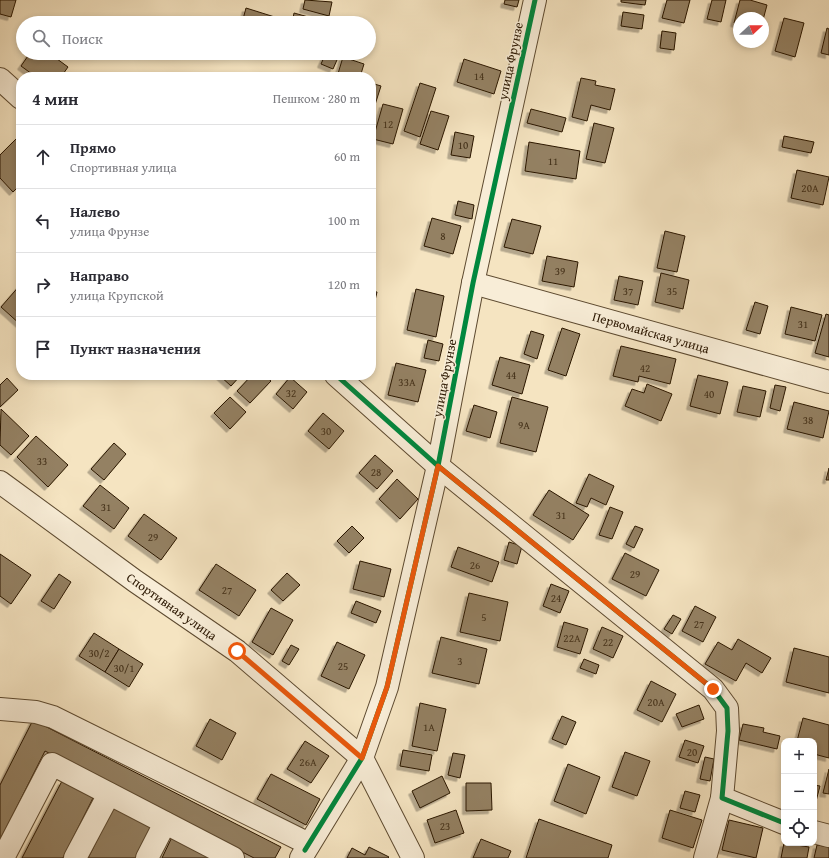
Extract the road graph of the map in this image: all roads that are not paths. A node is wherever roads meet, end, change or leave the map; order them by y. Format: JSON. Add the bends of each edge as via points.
{"nodes":[{"id":1,"x":535,"y":0,"type":"edge"},
{"id":2,"x":0,"y":79,"type":"edge"},
{"id":3,"x":16,"y":93,"type":"edge"},
{"id":4,"x":473,"y":283,"type":"junction"},
{"id":5,"x":342,"y":380,"type":"edge"},
{"id":6,"x":829,"y":382,"type":"edge"},
{"id":7,"x":438,"y":466,"type":"junction"},
{"id":8,"x":0,"y":482,"type":"edge"},
{"id":9,"x":0,"y":710,"type":"edge"},
{"id":10,"x":362,"y":758,"type":"junction"},
{"id":11,"x":109,"y":794,"type":"junction"},
{"id":12,"x":722,"y":798,"type":"junction"},
{"id":13,"x":781,"y":822,"type":"edge"},
{"id":14,"x":165,"y":823,"type":"junction"},
{"id":15,"x":817,"y":833,"type":"edge"},
{"id":16,"x":829,"y":836,"type":"edge"},
{"id":17,"x":305,"y":851,"type":"edge"},
{"id":18,"x":224,"y":856,"type":"edge"},
{"id":19,"x":3,"y":858,"type":"edge"},
{"id":20,"x":75,"y":858,"type":"edge"},
{"id":21,"x":147,"y":858,"type":"edge"},
{"id":22,"x":413,"y":858,"type":"edge"},
{"id":23,"x":705,"y":858,"type":"edge"}],
"edges":[{"from":1,"to":4,"type":"street","name":"улица Фрунзе"},
{"from":2,"to":3,"type":"street"},
{"from":4,"to":6,"type":"street","name":"Первомайская улица"},
{"from":4,"to":7,"type":"street","name":"улица Фрунзе"},
{"from":5,"to":7,"type":"street"},
{"from":7,"to":10,"type":"street","name":"улица Фрунзе","via":[[387,687]]},
{"from":7,"to":12,"type":"street","via":[[713,689],[727,708],[728,731]]},
{"from":8,"to":10,"type":"street","name":"Спортивная улица","via":[[237,651]]},
{"from":9,"to":17,"type":"street","via":[[36,712],[53,716]]},
{"from":10,"to":17,"type":"street","name":"улица Фрунзе"},
{"from":10,"to":22,"type":"street","name":"Спортивная улица"},
{"from":11,"to":14,"type":"street"},
{"from":11,"to":19,"type":"street","via":[[52,764]]},
{"from":11,"to":20,"type":"street"},
{"from":12,"to":13,"type":"street"},
{"from":12,"to":23,"type":"street"},
{"from":14,"to":18,"type":"street"},
{"from":14,"to":21,"type":"street"},
{"from":15,"to":16,"type":"street"}]}
